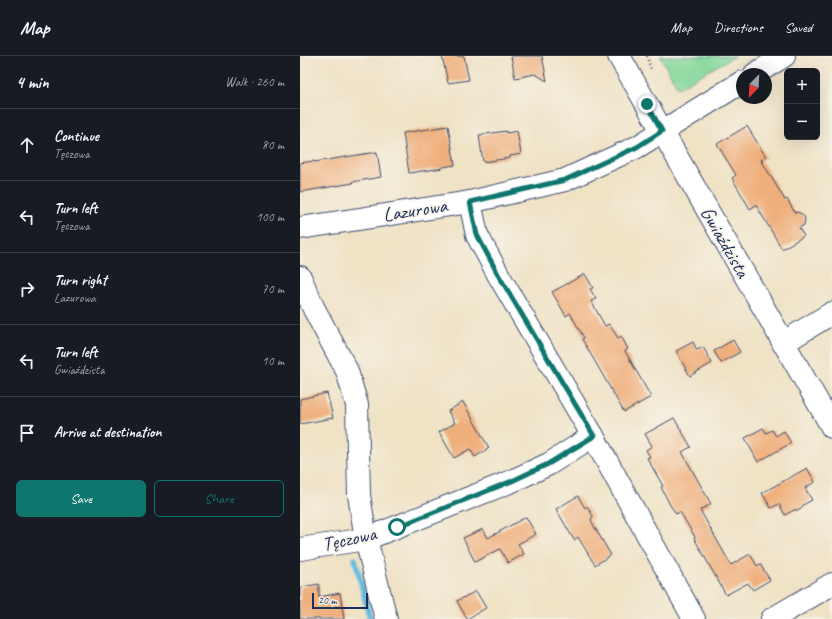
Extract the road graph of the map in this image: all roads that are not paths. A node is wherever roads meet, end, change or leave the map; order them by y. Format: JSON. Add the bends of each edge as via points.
{"nodes":[{"id":1,"x":620,"y":56,"type":"edge"},
{"id":2,"x":784,"y":56,"type":"edge"},
{"id":3,"x":765,"y":68,"type":"edge"},
{"id":4,"x":736,"y":86,"type":"edge"},
{"id":5,"x":662,"y":131,"type":"junction"},
{"id":6,"x":470,"y":202,"type":"junction"},
{"id":7,"x":300,"y":228,"type":"edge"},
{"id":8,"x":300,"y":277,"type":"edge"},
{"id":9,"x":832,"y":313,"type":"edge"},
{"id":10,"x":783,"y":343,"type":"junction"},
{"id":11,"x":832,"y":427,"type":"edge"},
{"id":12,"x":594,"y":436,"type":"junction"},
{"id":13,"x":366,"y":539,"type":"junction"},
{"id":14,"x":300,"y":549,"type":"edge"},
{"id":15,"x":832,"y":584,"type":"edge"},
{"id":16,"x":386,"y":619,"type":"edge"},
{"id":17,"x":694,"y":619,"type":"edge"},
{"id":18,"x":772,"y":619,"type":"edge"}],
"edges":[{"from":1,"to":5,"type":"street","name":"Gwiaździsta"},
{"from":2,"to":3,"type":"street"},
{"from":4,"to":5,"type":"street","name":"Lazurowa"},
{"from":5,"to":6,"type":"street","name":"Lazurowa","via":[[637,147],[565,180]]},
{"from":5,"to":10,"type":"street","name":"Gwiaździsta"},
{"from":6,"to":7,"type":"street","name":"Lazurowa"},
{"from":6,"to":12,"type":"street","via":[[477,235]]},
{"from":8,"to":13,"type":"street","via":[[347,371],[357,405],[359,495]]},
{"from":9,"to":10,"type":"street"},
{"from":10,"to":11,"type":"street","name":"Gwiaździsta"},
{"from":12,"to":13,"type":"street","name":"Tęczowa","via":[[548,464],[512,481]]},
{"from":12,"to":17,"type":"street"},
{"from":13,"to":14,"type":"street","name":"Tęczowa"},
{"from":13,"to":16,"type":"street"},
{"from":15,"to":18,"type":"street"}]}
